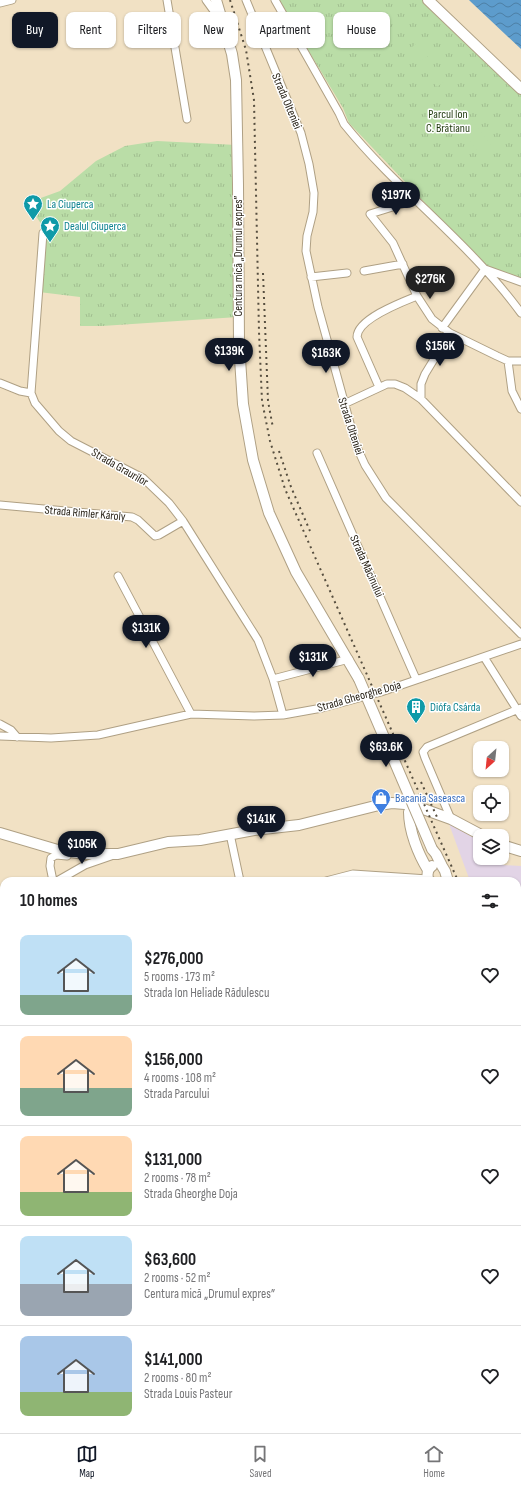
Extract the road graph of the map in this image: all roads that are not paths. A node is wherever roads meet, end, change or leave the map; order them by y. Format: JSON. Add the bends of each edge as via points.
{"nodes":[{"id":1,"x":12,"y":0,"type":"edge"},
{"id":2,"x":167,"y":0,"type":"edge"},
{"id":3,"x":206,"y":0,"type":"edge"},
{"id":4,"x":216,"y":0,"type":"edge"},
{"id":5,"x":246,"y":0,"type":"edge"},
{"id":6,"x":274,"y":0,"type":"edge"},
{"id":7,"x":428,"y":0,"type":"edge"},
{"id":8,"x":0,"y":3,"type":"edge"},
{"id":9,"x":215,"y":12,"type":"edge"},
{"id":10,"x":220,"y":12,"type":"edge"},
{"id":11,"x":230,"y":48,"type":"edge"},
{"id":12,"x":521,"y":88,"type":"edge"},
{"id":13,"x":187,"y":119,"type":"dead end"},
{"id":14,"x":415,"y":200,"type":"junction"},
{"id":15,"x":43,"y":233,"type":"dead end"},
{"id":16,"x":403,"y":264,"type":"junction"},
{"id":17,"x":485,"y":268,"type":"junction"},
{"id":18,"x":364,"y":271,"type":"dead end"},
{"id":19,"x":347,"y":273,"type":"dead end"},
{"id":20,"x":311,"y":277,"type":"junction"},
{"id":21,"x":520,"y":281,"type":"edge"},
{"id":22,"x":417,"y":296,"type":"junction"},
{"id":23,"x":521,"y":313,"type":"edge"},
{"id":24,"x":442,"y":328,"type":"junction"},
{"id":25,"x":450,"y":334,"type":"junction"},
{"id":26,"x":508,"y":361,"type":"junction"},
{"id":27,"x":521,"y":361,"type":"edge"},
{"id":28,"x":0,"y":383,"type":"edge"},
{"id":29,"x":379,"y":387,"type":"junction"},
{"id":30,"x":31,"y":393,"type":"junction"},
{"id":31,"x":421,"y":399,"type":"junction"},
{"id":32,"x":344,"y":404,"type":"junction"},
{"id":33,"x":521,"y":409,"type":"edge"},
{"id":34,"x":317,"y":453,"type":"dead end"},
{"id":35,"x":521,"y":502,"type":"edge"},
{"id":36,"x":0,"y":505,"type":"edge"},
{"id":37,"x":183,"y":521,"type":"junction"},
{"id":38,"x":118,"y":576,"type":"dead end"},
{"id":39,"x":521,"y":634,"type":"edge"},
{"id":40,"x":521,"y":644,"type":"edge"},
{"id":41,"x":484,"y":657,"type":"junction"},
{"id":42,"x":349,"y":659,"type":"junction"},
{"id":43,"x":273,"y":679,"type":"junction"},
{"id":44,"x":416,"y":679,"type":"junction"},
{"id":45,"x":520,"y":711,"type":"edge"},
{"id":46,"x":191,"y":714,"type":"junction"},
{"id":47,"x":283,"y":715,"type":"junction"},
{"id":48,"x":0,"y":724,"type":"edge"},
{"id":49,"x":0,"y":736,"type":"edge"},
{"id":50,"x":16,"y":737,"type":"junction"},
{"id":51,"x":410,"y":807,"type":"junction"},
{"id":52,"x":452,"y":819,"type":"junction"},
{"id":53,"x":473,"y":831,"type":"edge"},
{"id":54,"x":0,"y":833,"type":"edge"},
{"id":55,"x":230,"y":834,"type":"junction"},
{"id":56,"x":509,"y":847,"type":"edge"},
{"id":57,"x":52,"y":848,"type":"junction"},
{"id":58,"x":521,"y":851,"type":"edge"},
{"id":59,"x":118,"y":854,"type":"junction"},
{"id":60,"x":85,"y":855,"type":"junction"},
{"id":61,"x":85,"y":865,"type":"junction"},
{"id":62,"x":437,"y":874,"type":"edge"},
{"id":63,"x":52,"y":877,"type":"edge"},
{"id":64,"x":64,"y":877,"type":"edge"},
{"id":65,"x":239,"y":877,"type":"edge"},
{"id":66,"x":341,"y":877,"type":"edge"}],
"edges":[{"from":1,"to":8,"type":"street"},
{"from":2,"to":13,"type":"street"},
{"from":3,"to":9,"type":"street"},
{"from":4,"to":10,"type":"main road","name":"Centura mică „Drumul expres”"},
{"from":5,"to":20,"type":"street","name":"Strada Olteniei","via":[[301,133],[309,164],[313,212],[306,251]]},
{"from":6,"to":14,"type":"street","via":[[344,124]]},
{"from":7,"to":12,"type":"main road"},
{"from":11,"to":42,"type":"main road","name":"Centura mică „Drumul expres”","via":[[236,80],[239,344],[243,404],[252,453],[269,513],[281,542],[296,572]]},
{"from":14,"to":16,"type":"street","via":[[370,214],[393,243]]},
{"from":14,"to":17,"type":"street"},
{"from":15,"to":30,"type":"street"},
{"from":16,"to":18,"type":"street"},
{"from":16,"to":22,"type":"street"},
{"from":17,"to":21,"type":"street"},
{"from":17,"to":23,"type":"street"},
{"from":17,"to":24,"type":"street"},
{"from":19,"to":20,"type":"street"},
{"from":20,"to":32,"type":"street","name":"Strada Olteniei"},
{"from":22,"to":24,"type":"street","via":[[432,319]]},
{"from":22,"to":29,"type":"street","via":[[391,306],[360,327],[357,333]]},
{"from":24,"to":25,"type":"street"},
{"from":25,"to":26,"type":"street"},
{"from":25,"to":31,"type":"street","via":[[425,374],[421,384]]},
{"from":26,"to":27,"type":"street"},
{"from":26,"to":33,"type":"street","via":[[512,391]]},
{"from":28,"to":30,"type":"street"},
{"from":29,"to":31,"type":"street","via":[[395,384]]},
{"from":29,"to":32,"type":"street"},
{"from":30,"to":37,"type":"street","name":"Strada Graurilor","via":[[35,403],[65,436],[143,478],[169,503]]},
{"from":31,"to":35,"type":"street"},
{"from":32,"to":39,"type":"street","name":"Strada Olteniei","via":[[365,466],[386,498]]},
{"from":34,"to":44,"type":"street","name":"Strada Măcinului"},
{"from":36,"to":37,"type":"street","name":"Strada Rimler Károly","via":[[132,517],[155,536]]},
{"from":37,"to":43,"type":"street","name":"Strada Graurilor","via":[[258,640]]},
{"from":38,"to":46,"type":"street"},
{"from":40,"to":41,"type":"street","name":"Strada Gheorghe Doja"},
{"from":41,"to":44,"type":"street","name":"Strada Gheorghe Doja"},
{"from":41,"to":45,"type":"street"},
{"from":42,"to":43,"type":"street"},
{"from":42,"to":62,"type":"main road","name":"Centura mică „Drumul expres”","bridge":true,"via":[[436,854]]},
{"from":43,"to":47,"type":"street","name":"Strada Graurilor"},
{"from":44,"to":47,"type":"street","name":"Strada Gheorghe Doja","via":[[381,692],[322,708]]},
{"from":45,"to":52,"type":"street","via":[[427,747],[423,752]]},
{"from":46,"to":47,"type":"street","name":"Strada Gheorghe Doja"},
{"from":46,"to":50,"type":"street","name":"Strada Gheorghe Doja","via":[[98,735]]},
{"from":48,"to":50,"type":"street","via":[[11,730]]},
{"from":49,"to":50,"type":"street","name":"Strada Gheorghe Doja"},
{"from":51,"to":52,"type":"main road"},
{"from":51,"to":55,"type":"main road","via":[[392,803],[299,825]]},
{"from":51,"to":62,"type":"main road","via":[[411,828],[421,854]]},
{"from":52,"to":53,"type":"main road"},
{"from":54,"to":57,"type":"main road"},
{"from":55,"to":59,"type":"main road","via":[[200,840],[168,842]]},
{"from":55,"to":65,"type":"street"},
{"from":56,"to":58,"type":"main road"},
{"from":57,"to":59,"type":"main road","via":[[94,848],[112,850]]},
{"from":57,"to":60,"type":"main road"},
{"from":59,"to":60,"type":"main road"},
{"from":59,"to":61,"type":"street"},
{"from":60,"to":61,"type":"street"},
{"from":60,"to":63,"type":"street","via":[[56,855],[51,858]]},
{"from":61,"to":64,"type":"street"},
{"from":62,"to":66,"type":"street","via":[[353,874]]}]}
